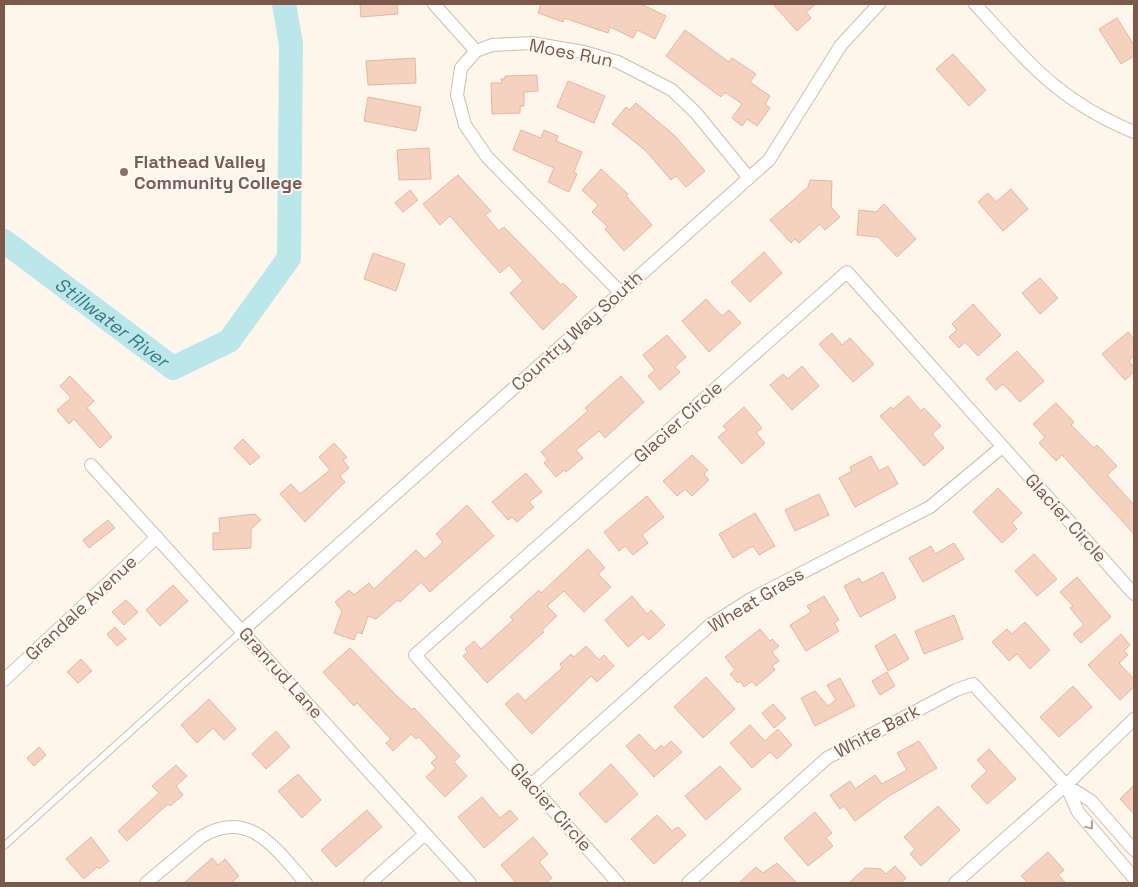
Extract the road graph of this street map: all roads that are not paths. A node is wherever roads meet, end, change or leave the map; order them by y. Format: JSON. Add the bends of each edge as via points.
{"nodes":[{"id":1,"x":434,"y":4,"type":"edge"},
{"id":2,"x":879,"y":4,"type":"edge"},
{"id":3,"x":975,"y":4,"type":"edge"},
{"id":4,"x":476,"y":51,"type":"junction"},
{"id":5,"x":1134,"y":132,"type":"edge"},
{"id":6,"x":749,"y":178,"type":"junction"},
{"id":7,"x":620,"y":292,"type":"junction"},
{"id":8,"x":1002,"y":446,"type":"junction"},
{"id":9,"x":90,"y":465,"type":"dead end"},
{"id":10,"x":157,"y":537,"type":"junction"},
{"id":11,"x":1134,"y":594,"type":"edge"},
{"id":12,"x":242,"y":631,"type":"junction"},
{"id":13,"x":4,"y":680,"type":"edge"},
{"id":14,"x":1134,"y":719,"type":"edge"},
{"id":15,"x":532,"y":785,"type":"junction"},
{"id":16,"x":1066,"y":785,"type":"junction"},
{"id":17,"x":425,"y":834,"type":"junction"},
{"id":18,"x":4,"y":846,"type":"edge"},
{"id":19,"x":1134,"y":850,"type":"edge"},
{"id":20,"x":1134,"y":878,"type":"edge"},
{"id":21,"x":146,"y":883,"type":"edge"},
{"id":22,"x":306,"y":883,"type":"edge"},
{"id":23,"x":370,"y":883,"type":"edge"},
{"id":24,"x":470,"y":883,"type":"edge"},
{"id":25,"x":618,"y":883,"type":"edge"},
{"id":26,"x":688,"y":883,"type":"edge"},
{"id":27,"x":955,"y":883,"type":"edge"}],
"edges":[{"from":1,"to":4,"type":"street"},
{"from":2,"to":6,"type":"street","name":"Country Way South","via":[[841,45],[769,160]]},
{"from":3,"to":5,"type":"street","via":[[1049,82],[1084,108]]},
{"from":4,"to":6,"type":"street","name":"Moes Run","via":[[492,46],[531,43],[584,52],[618,62],[672,90],[696,112]]},
{"from":4,"to":7,"type":"street","via":[[461,68],[457,95],[465,125],[486,157]]},
{"from":6,"to":7,"type":"street","name":"Country Way South"},
{"from":7,"to":12,"type":"street","name":"Country Way South"},
{"from":8,"to":11,"type":"street","name":"Glacier Circle"},
{"from":8,"to":15,"type":"street","name":"Wheat Grass","via":[[930,507],[751,599],[710,626]]},
{"from":8,"to":15,"type":"street","name":"Glacier Circle","via":[[846,272],[415,655]]},
{"from":9,"to":10,"type":"street","name":"Granrud Lane"},
{"from":10,"to":12,"type":"street","name":"Granrud Lane"},
{"from":10,"to":13,"type":"street","name":"Grandale Avenue"},
{"from":12,"to":17,"type":"street","name":"Granrud Lane"},
{"from":12,"to":18,"type":"lane"},
{"from":14,"to":16,"type":"street"},
{"from":15,"to":25,"type":"street","name":"Glacier Circle"},
{"from":16,"to":19,"type":"street","via":[[1091,801]]},
{"from":16,"to":20,"type":"street","one_way":true,"via":[[1078,812]]},
{"from":16,"to":26,"type":"street","name":"White Bark","via":[[973,684],[827,758]]},
{"from":16,"to":27,"type":"street"},
{"from":17,"to":23,"type":"street"},
{"from":17,"to":24,"type":"street","name":"Granrud Lane"},
{"from":21,"to":22,"type":"street","via":[[202,836],[231,826],[262,837]]}]}
